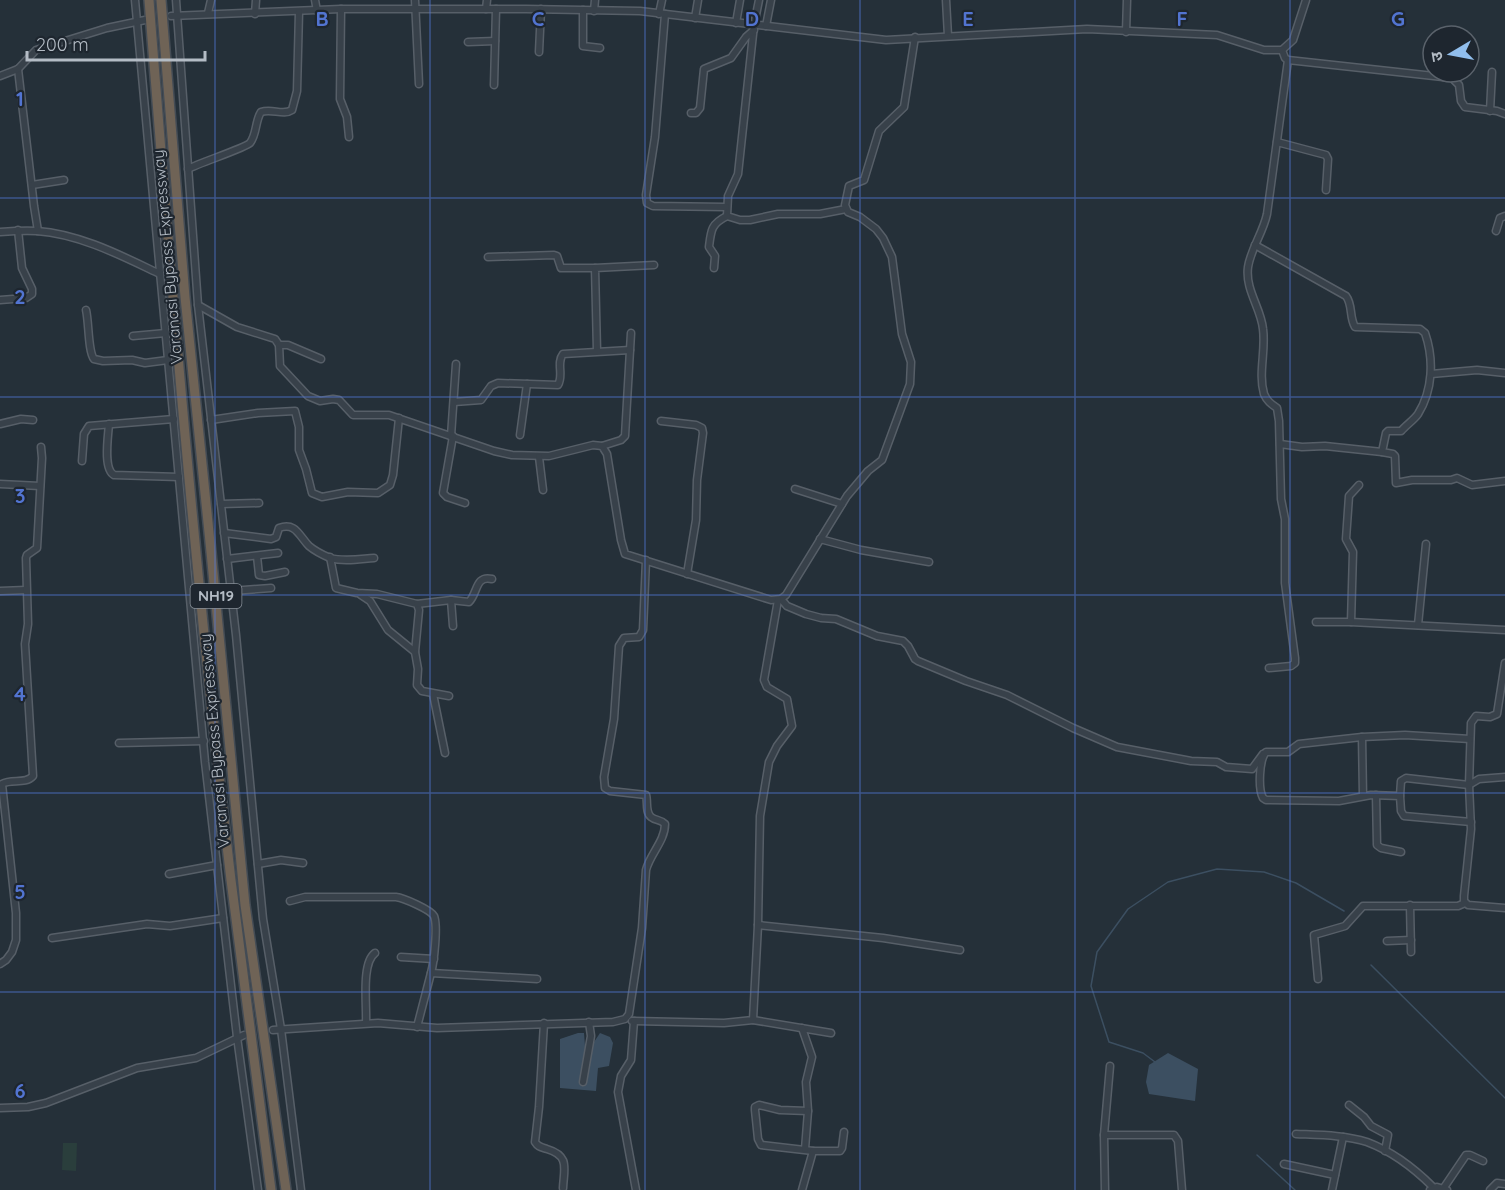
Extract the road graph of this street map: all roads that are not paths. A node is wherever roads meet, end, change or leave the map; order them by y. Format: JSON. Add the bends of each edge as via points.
{"nodes":[{"id":1,"x":135,"y":0,"type":"edge"},
{"id":2,"x":149,"y":0,"type":"edge"},
{"id":3,"x":161,"y":0,"type":"edge"},
{"id":4,"x":176,"y":0,"type":"edge"},
{"id":5,"x":211,"y":0,"type":"edge"},
{"id":6,"x":256,"y":0,"type":"edge"},
{"id":7,"x":315,"y":0,"type":"edge"},
{"id":8,"x":415,"y":0,"type":"edge"},
{"id":9,"x":487,"y":0,"type":"edge"},
{"id":10,"x":595,"y":0,"type":"edge"},
{"id":11,"x":662,"y":0,"type":"edge"},
{"id":12,"x":698,"y":0,"type":"edge"},
{"id":13,"x":740,"y":0,"type":"edge"},
{"id":14,"x":759,"y":0,"type":"edge"},
{"id":15,"x":771,"y":0,"type":"edge"},
{"id":16,"x":946,"y":0,"type":"edge"},
{"id":17,"x":1127,"y":0,"type":"edge"},
{"id":18,"x":1306,"y":0,"type":"edge"},
{"id":19,"x":341,"y":9,"type":"junction"},
{"id":20,"x":486,"y":9,"type":"junction"},
{"id":21,"x":496,"y":9,"type":"junction"},
{"id":22,"x":541,"y":9,"type":"junction"},
{"id":23,"x":415,"y":10,"type":"junction"},
{"id":24,"x":583,"y":10,"type":"junction"},
{"id":25,"x":594,"y":10,"type":"junction"},
{"id":26,"x":317,"y":11,"type":"junction"},
{"id":27,"x":299,"y":12,"type":"junction"},
{"id":28,"x":208,"y":13,"type":"junction"},
{"id":29,"x":255,"y":14,"type":"junction"},
{"id":30,"x":662,"y":14,"type":"junction"},
{"id":31,"x":174,"y":16,"type":"junction"},
{"id":32,"x":695,"y":18,"type":"junction"},
{"id":33,"x":145,"y":20,"type":"dead end"},
{"id":34,"x":136,"y":21,"type":"junction"},
{"id":35,"x":736,"y":23,"type":"junction"},
{"id":36,"x":766,"y":26,"type":"junction"},
{"id":37,"x":754,"y":28,"type":"junction"},
{"id":38,"x":1126,"y":32,"type":"junction"},
{"id":39,"x":948,"y":36,"type":"junction"},
{"id":40,"x":915,"y":37,"type":"junction"},
{"id":41,"x":495,"y":41,"type":"junction"},
{"id":42,"x":468,"y":42,"type":"dead end"},
{"id":43,"x":600,"y":48,"type":"dead end"},
{"id":44,"x":1282,"y":50,"type":"junction"},
{"id":45,"x":539,"y":52,"type":"dead end"},
{"id":46,"x":1288,"y":60,"type":"junction"},
{"id":47,"x":18,"y":69,"type":"junction"},
{"id":48,"x":1492,"y":72,"type":"dead end"},
{"id":49,"x":0,"y":76,"type":"edge"},
{"id":50,"x":419,"y":84,"type":"dead end"},
{"id":51,"x":494,"y":85,"type":"dead end"},
{"id":52,"x":1490,"y":111,"type":"junction"},
{"id":53,"x":691,"y":113,"type":"dead end"},
{"id":54,"x":1505,"y":114,"type":"edge"},
{"id":55,"x":349,"y":137,"type":"dead end"},
{"id":56,"x":1277,"y":142,"type":"junction"},
{"id":57,"x":188,"y":169,"type":"junction"},
{"id":58,"x":64,"y":180,"type":"dead end"},
{"id":59,"x":32,"y":185,"type":"junction"},
{"id":60,"x":1326,"y":190,"type":"dead end"},
{"id":61,"x":726,"y":207,"type":"junction"},
{"id":62,"x":846,"y":209,"type":"junction"},
{"id":63,"x":727,"y":216,"type":"junction"},
{"id":64,"x":1505,"y":216,"type":"edge"},
{"id":65,"x":18,"y":230,"type":"junction"},
{"id":66,"x":38,"y":231,"type":"junction"},
{"id":67,"x":1496,"y":231,"type":"dead end"},
{"id":68,"x":0,"y":232,"type":"edge"},
{"id":69,"x":1255,"y":244,"type":"junction"},
{"id":70,"x":488,"y":257,"type":"dead end"},
{"id":71,"x":654,"y":265,"type":"dead end"},
{"id":72,"x":595,"y":267,"type":"junction"},
{"id":73,"x":714,"y":268,"type":"dead end"},
{"id":74,"x":160,"y":274,"type":"junction"},
{"id":75,"x":0,"y":300,"type":"edge"},
{"id":76,"x":198,"y":305,"type":"junction"},
{"id":77,"x":86,"y":310,"type":"dead end"},
{"id":78,"x":166,"y":333,"type":"junction"},
{"id":79,"x":631,"y":333,"type":"dead end"},
{"id":80,"x":133,"y":336,"type":"dead end"},
{"id":81,"x":279,"y":345,"type":"junction"},
{"id":82,"x":630,"y":350,"type":"junction"},
{"id":83,"x":597,"y":351,"type":"junction"},
{"id":84,"x":321,"y":359,"type":"dead end"},
{"id":85,"x":168,"y":360,"type":"junction"},
{"id":86,"x":456,"y":364,"type":"dead end"},
{"id":87,"x":1505,"y":373,"type":"edge"},
{"id":88,"x":1431,"y":374,"type":"junction"},
{"id":89,"x":527,"y":384,"type":"junction"},
{"id":90,"x":454,"y":402,"type":"junction"},
{"id":91,"x":399,"y":418,"type":"junction"},
{"id":92,"x":33,"y":420,"type":"dead end"},
{"id":93,"x":174,"y":420,"type":"junction"},
{"id":94,"x":211,"y":420,"type":"junction"},
{"id":95,"x":661,"y":421,"type":"dead end"},
{"id":96,"x":0,"y":424,"type":"edge"},
{"id":97,"x":109,"y":424,"type":"junction"},
{"id":98,"x":520,"y":435,"type":"dead end"},
{"id":99,"x":452,"y":436,"type":"junction"},
{"id":100,"x":1280,"y":444,"type":"junction"},
{"id":101,"x":602,"y":446,"type":"junction"},
{"id":102,"x":41,"y":447,"type":"dead end"},
{"id":103,"x":1382,"y":452,"type":"junction"},
{"id":104,"x":539,"y":457,"type":"junction"},
{"id":105,"x":82,"y":461,"type":"dead end"},
{"id":106,"x":179,"y":477,"type":"junction"},
{"id":107,"x":1505,"y":481,"type":"edge"},
{"id":108,"x":0,"y":484,"type":"edge"},
{"id":109,"x":1359,"y":485,"type":"dead end"},
{"id":110,"x":40,"y":486,"type":"junction"},
{"id":111,"x":795,"y":489,"type":"dead end"},
{"id":112,"x":543,"y":490,"type":"dead end"},
{"id":113,"x":259,"y":503,"type":"dead end"},
{"id":114,"x":465,"y":503,"type":"dead end"},
{"id":115,"x":221,"y":504,"type":"junction"},
{"id":116,"x":842,"y":504,"type":"junction"},
{"id":117,"x":224,"y":533,"type":"junction"},
{"id":118,"x":820,"y":539,"type":"junction"},
{"id":119,"x":1426,"y":544,"type":"dead end"},
{"id":120,"x":278,"y":553,"type":"dead end"},
{"id":121,"x":257,"y":556,"type":"junction"},
{"id":122,"x":330,"y":558,"type":"junction"},
{"id":123,"x":374,"y":558,"type":"dead end"},
{"id":124,"x":227,"y":559,"type":"junction"},
{"id":125,"x":646,"y":560,"type":"junction"},
{"id":126,"x":929,"y":562,"type":"dead end"},
{"id":127,"x":285,"y":572,"type":"dead end"},
{"id":128,"x":687,"y":574,"type":"junction"},
{"id":129,"x":492,"y":579,"type":"dead end"},
{"id":130,"x":271,"y":588,"type":"dead end"},
{"id":131,"x":26,"y":590,"type":"junction"},
{"id":132,"x":0,"y":591,"type":"edge"},
{"id":133,"x":231,"y":591,"type":"junction"},
{"id":134,"x":357,"y":593,"type":"junction"},
{"id":135,"x":451,"y":600,"type":"junction"},
{"id":136,"x":779,"y":600,"type":"junction"},
{"id":137,"x":417,"y":604,"type":"junction"},
{"id":138,"x":1316,"y":622,"type":"dead end"},
{"id":139,"x":1351,"y":622,"type":"junction"},
{"id":140,"x":1418,"y":625,"type":"junction"},
{"id":141,"x":453,"y":626,"type":"dead end"},
{"id":142,"x":1505,"y":630,"type":"edge"},
{"id":143,"x":415,"y":652,"type":"junction"},
{"id":144,"x":1505,"y":663,"type":"edge"},
{"id":145,"x":1269,"y":668,"type":"dead end"},
{"id":146,"x":434,"y":694,"type":"junction"},
{"id":147,"x":449,"y":696,"type":"dead end"},
{"id":148,"x":1362,"y":737,"type":"junction"},
{"id":149,"x":1470,"y":739,"type":"junction"},
{"id":150,"x":204,"y":741,"type":"junction"},
{"id":151,"x":120,"y":743,"type":"dead end"},
{"id":152,"x":445,"y":753,"type":"dead end"},
{"id":153,"x":1263,"y":754,"type":"junction"},
{"id":154,"x":1505,"y":777,"type":"edge"},
{"id":155,"x":1469,"y":785,"type":"junction"},
{"id":156,"x":1376,"y":795,"type":"junction"},
{"id":157,"x":1363,"y":796,"type":"junction"},
{"id":158,"x":1400,"y":796,"type":"junction"},
{"id":159,"x":1471,"y":822,"type":"junction"},
{"id":160,"x":1401,"y":852,"type":"dead end"},
{"id":161,"x":303,"y":863,"type":"dead end"},
{"id":162,"x":258,"y":864,"type":"junction"},
{"id":163,"x":217,"y":865,"type":"junction"},
{"id":164,"x":169,"y":874,"type":"dead end"},
{"id":165,"x":290,"y":901,"type":"dead end"},
{"id":166,"x":1466,"y":903,"type":"junction"},
{"id":167,"x":1410,"y":905,"type":"junction"},
{"id":168,"x":1505,"y":908,"type":"edge"},
{"id":169,"x":223,"y":918,"type":"junction"},
{"id":170,"x":758,"y":925,"type":"junction"},
{"id":171,"x":52,"y":938,"type":"dead end"},
{"id":172,"x":1411,"y":940,"type":"junction"},
{"id":173,"x":1387,"y":941,"type":"dead end"},
{"id":174,"x":960,"y":950,"type":"dead end"},
{"id":175,"x":1411,"y":952,"type":"dead end"},
{"id":176,"x":375,"y":953,"type":"dead end"},
{"id":177,"x":401,"y":957,"type":"dead end"},
{"id":178,"x":434,"y":959,"type":"junction"},
{"id":179,"x":0,"y":964,"type":"edge"},
{"id":180,"x":431,"y":974,"type":"junction"},
{"id":181,"x":537,"y":979,"type":"dead end"},
{"id":182,"x":1318,"y":979,"type":"dead end"},
{"id":183,"x":625,"y":1019,"type":"junction"},
{"id":184,"x":753,"y":1020,"type":"junction"},
{"id":185,"x":634,"y":1021,"type":"junction"},
{"id":186,"x":589,"y":1022,"type":"junction"},
{"id":187,"x":366,"y":1023,"type":"junction"},
{"id":188,"x":544,"y":1023,"type":"junction"},
{"id":189,"x":417,"y":1027,"type":"junction"},
{"id":190,"x":802,"y":1028,"type":"junction"},
{"id":191,"x":281,"y":1029,"type":"junction"},
{"id":192,"x":273,"y":1030,"type":"dead end"},
{"id":193,"x":831,"y":1033,"type":"dead end"},
{"id":194,"x":240,"y":1036,"type":"junction"},
{"id":195,"x":1110,"y":1066,"type":"dead end"},
{"id":196,"x":583,"y":1082,"type":"dead end"},
{"id":197,"x":1349,"y":1105,"type":"dead end"},
{"id":198,"x":0,"y":1108,"type":"edge"},
{"id":199,"x":808,"y":1111,"type":"junction"},
{"id":200,"x":844,"y":1132,"type":"dead end"},
{"id":201,"x":1296,"y":1134,"type":"dead end"},
{"id":202,"x":1104,"y":1135,"type":"junction"},
{"id":203,"x":1343,"y":1137,"type":"junction"},
{"id":204,"x":805,"y":1149,"type":"junction"},
{"id":205,"x":1385,"y":1150,"type":"junction"},
{"id":206,"x":813,"y":1151,"type":"junction"},
{"id":207,"x":1483,"y":1161,"type":"dead end"},
{"id":208,"x":1284,"y":1164,"type":"dead end"},
{"id":209,"x":1335,"y":1176,"type":"junction"},
{"id":210,"x":1505,"y":1184,"type":"edge"},
{"id":211,"x":563,"y":1188,"type":"dead end"},
{"id":212,"x":1432,"y":1189,"type":"edge"},
{"id":213,"x":1445,"y":1189,"type":"edge"},
{"id":214,"x":258,"y":1190,"type":"edge"},
{"id":215,"x":271,"y":1190,"type":"edge"},
{"id":216,"x":286,"y":1190,"type":"edge"},
{"id":217,"x":301,"y":1190,"type":"edge"},
{"id":218,"x":636,"y":1190,"type":"edge"},
{"id":219,"x":802,"y":1190,"type":"edge"},
{"id":220,"x":1105,"y":1190,"type":"edge"},
{"id":221,"x":1182,"y":1190,"type":"edge"},
{"id":222,"x":1332,"y":1190,"type":"edge"},
{"id":223,"x":1490,"y":1190,"type":"edge"}],
"edges":[{"from":1,"to":34,"type":"street"},
{"from":2,"to":215,"type":"highway","name":"Varanasi Bypass Expressway","number":"NH19","via":[[196,555]]},
{"from":3,"to":216,"type":"highway","name":"Varanasi Bypass Expressway","number":"NH19","via":[[185,297],[244,905]]},
{"from":4,"to":31,"type":"street"},
{"from":5,"to":28,"type":"street"},
{"from":6,"to":29,"type":"street"},
{"from":7,"to":26,"type":"street"},
{"from":8,"to":23,"type":"street"},
{"from":9,"to":20,"type":"street"},
{"from":10,"to":25,"type":"street"},
{"from":11,"to":30,"type":"street"},
{"from":12,"to":32,"type":"street"},
{"from":13,"to":35,"type":"street"},
{"from":14,"to":37,"type":"street"},
{"from":15,"to":36,"type":"street"},
{"from":16,"to":39,"type":"street"},
{"from":17,"to":38,"type":"street"},
{"from":18,"to":44,"type":"street","via":[[1293,40]]},
{"from":19,"to":23,"type":"street"},
{"from":19,"to":26,"type":"street"},
{"from":19,"to":55,"type":"street","via":[[340,99]]},
{"from":20,"to":21,"type":"street"},
{"from":20,"to":23,"type":"street"},
{"from":21,"to":22,"type":"street"},
{"from":21,"to":41,"type":"street"},
{"from":22,"to":24,"type":"street"},
{"from":22,"to":45,"type":"street"},
{"from":23,"to":50,"type":"street"},
{"from":24,"to":25,"type":"street"},
{"from":24,"to":43,"type":"street","via":[[583,46]]},
{"from":25,"to":30,"type":"street"},
{"from":26,"to":27,"type":"street"},
{"from":27,"to":29,"type":"street"},
{"from":27,"to":57,"type":"street","via":[[297,91],[292,111],[261,112],[247,146]]},
{"from":28,"to":29,"type":"street"},
{"from":28,"to":31,"type":"street"},
{"from":30,"to":32,"type":"street"},
{"from":30,"to":61,"type":"street","via":[[647,203],[653,207]]},
{"from":31,"to":57,"type":"street"},
{"from":32,"to":35,"type":"street"},
{"from":33,"to":34,"type":"street"},
{"from":34,"to":47,"type":"street","via":[[36,50]]},
{"from":34,"to":74,"type":"street"},
{"from":35,"to":37,"type":"street"},
{"from":36,"to":37,"type":"street"},
{"from":36,"to":40,"type":"street","via":[[886,40]]},
{"from":37,"to":53,"type":"street","via":[[731,58],[704,69],[700,108]]},
{"from":37,"to":61,"type":"street","via":[[738,174]]},
{"from":38,"to":39,"type":"street","via":[[1087,29]]},
{"from":38,"to":44,"type":"street","via":[[1217,35],[1264,50]]},
{"from":39,"to":40,"type":"street"},
{"from":40,"to":62,"type":"street","via":[[904,107],[879,131],[867,175],[847,189]]},
{"from":41,"to":42,"type":"street"},
{"from":41,"to":51,"type":"street"},
{"from":44,"to":46,"type":"street"},
{"from":46,"to":52,"type":"street","via":[[1452,78],[1459,85],[1464,107]]},
{"from":46,"to":56,"type":"street"},
{"from":47,"to":49,"type":"street"},
{"from":47,"to":59,"type":"street"},
{"from":48,"to":52,"type":"street"},
{"from":52,"to":54,"type":"street"},
{"from":56,"to":60,"type":"street","via":[[1326,155]]},
{"from":56,"to":69,"type":"street","via":[[1267,214]]},
{"from":57,"to":76,"type":"street"},
{"from":58,"to":59,"type":"street"},
{"from":59,"to":66,"type":"street"},
{"from":61,"to":63,"type":"street"},
{"from":62,"to":63,"type":"street","via":[[750,220]]},
{"from":62,"to":116,"type":"street","via":[[876,229],[892,258],[911,369],[908,391],[882,460],[864,475]]},
{"from":63,"to":73,"type":"street","via":[[714,224],[712,232],[709,247],[715,256]]},
{"from":64,"to":67,"type":"street","via":[[1500,218]]},
{"from":65,"to":66,"type":"street"},
{"from":65,"to":68,"type":"street"},
{"from":65,"to":75,"type":"street","via":[[22,268],[32,294]]},
{"from":66,"to":74,"type":"street","via":[[78,240]]},
{"from":69,"to":88,"type":"street","via":[[1346,296],[1355,327],[1423,330]]},
{"from":69,"to":100,"type":"street","via":[[1248,282],[1263,330],[1262,382],[1267,400],[1278,412]]},
{"from":70,"to":72,"type":"street","via":[[555,255],[561,268]]},
{"from":71,"to":72,"type":"street"},
{"from":72,"to":83,"type":"street"},
{"from":74,"to":78,"type":"street"},
{"from":76,"to":81,"type":"street","via":[[237,327],[275,339]]},
{"from":76,"to":94,"type":"street"},
{"from":77,"to":85,"type":"street","via":[[94,359],[145,363]]},
{"from":78,"to":80,"type":"street"},
{"from":78,"to":85,"type":"street"},
{"from":79,"to":82,"type":"street"},
{"from":81,"to":84,"type":"street"},
{"from":81,"to":91,"type":"street","via":[[284,372],[314,400],[339,400],[353,415]]},
{"from":82,"to":83,"type":"street"},
{"from":82,"to":101,"type":"street","via":[[624,436]]},
{"from":83,"to":89,"type":"street","via":[[563,354],[558,385]]},
{"from":85,"to":93,"type":"street"},
{"from":86,"to":90,"type":"street"},
{"from":87,"to":88,"type":"street","via":[[1477,370]]},
{"from":88,"to":103,"type":"street","via":[[1419,412],[1401,431],[1388,431]]},
{"from":89,"to":90,"type":"street","via":[[494,384],[481,400]]},
{"from":89,"to":98,"type":"street"},
{"from":90,"to":99,"type":"street"},
{"from":91,"to":94,"type":"street","via":[[390,485],[378,493],[322,496],[310,489],[299,450],[295,411]]},
{"from":91,"to":99,"type":"street"},
{"from":92,"to":96,"type":"street"},
{"from":93,"to":97,"type":"street"},
{"from":93,"to":106,"type":"street"},
{"from":94,"to":115,"type":"street"},
{"from":95,"to":128,"type":"street","via":[[696,424],[703,433]]},
{"from":97,"to":105,"type":"street","via":[[86,429]]},
{"from":97,"to":106,"type":"street","via":[[111,473]]},
{"from":99,"to":104,"type":"street","via":[[494,451]]},
{"from":99,"to":114,"type":"street","via":[[443,493]]},
{"from":100,"to":103,"type":"street"},
{"from":100,"to":145,"type":"street","via":[[1286,537],[1284,574],[1295,663]]},
{"from":101,"to":104,"type":"street"},
{"from":101,"to":125,"type":"street","via":[[607,454],[622,548],[625,554]]},
{"from":102,"to":110,"type":"street"},
{"from":103,"to":107,"type":"street","via":[[1395,456],[1396,483],[1457,478],[1472,485]]},
{"from":104,"to":112,"type":"street"},
{"from":106,"to":150,"type":"street"},
{"from":108,"to":110,"type":"street"},
{"from":109,"to":139,"type":"street","via":[[1349,496],[1347,539],[1353,552]]},
{"from":110,"to":131,"type":"street","via":[[37,548],[26,556]]},
{"from":111,"to":116,"type":"street"},
{"from":113,"to":115,"type":"street"},
{"from":115,"to":117,"type":"street"},
{"from":116,"to":118,"type":"street"},
{"from":117,"to":122,"type":"street","via":[[271,539],[279,528],[291,526],[312,549]]},
{"from":117,"to":124,"type":"street"},
{"from":118,"to":126,"type":"street"},
{"from":118,"to":136,"type":"street","via":[[786,595]]},
{"from":119,"to":140,"type":"street"},
{"from":120,"to":121,"type":"street"},
{"from":121,"to":124,"type":"street"},
{"from":121,"to":127,"type":"street","via":[[261,576]]},
{"from":122,"to":123,"type":"street"},
{"from":122,"to":134,"type":"street","via":[[336,588]]},
{"from":124,"to":133,"type":"street"},
{"from":125,"to":128,"type":"street"},
{"from":125,"to":183,"type":"street","via":[[643,630],[639,637],[624,638],[619,646],[614,719],[603,784],[610,791],[646,795],[648,814],[665,824],[646,870],[642,928],[629,1014]]},
{"from":128,"to":136,"type":"street"},
{"from":129,"to":135,"type":"street","via":[[480,581],[470,601]]},
{"from":130,"to":133,"type":"street"},
{"from":131,"to":132,"type":"street"},
{"from":131,"to":179,"type":"street","via":[[25,644],[33,776],[28,781],[2,784],[16,913],[12,952]]},
{"from":133,"to":162,"type":"street"},
{"from":134,"to":137,"type":"street"},
{"from":134,"to":143,"type":"street","via":[[368,598],[388,630]]},
{"from":135,"to":137,"type":"street"},
{"from":135,"to":141,"type":"street"},
{"from":136,"to":153,"type":"street","via":[[806,614],[836,619],[877,636],[903,641],[918,661],[1007,695],[1127,750],[1249,770]]},
{"from":136,"to":170,"type":"street","via":[[764,682],[787,699],[792,726],[772,756],[763,793]]},
{"from":137,"to":143,"type":"street"},
{"from":138,"to":139,"type":"street"},
{"from":139,"to":140,"type":"street"},
{"from":140,"to":142,"type":"street"},
{"from":143,"to":146,"type":"street","via":[[418,688]]},
{"from":144,"to":149,"type":"street","via":[[1500,716],[1472,718]]},
{"from":146,"to":147,"type":"street"},
{"from":146,"to":152,"type":"street"},
{"from":148,"to":149,"type":"street"},
{"from":148,"to":153,"type":"street","via":[[1299,744],[1292,751]]},
{"from":148,"to":157,"type":"street"},
{"from":149,"to":155,"type":"street"},
{"from":150,"to":151,"type":"street"},
{"from":150,"to":163,"type":"street"},
{"from":153,"to":157,"type":"street","via":[[1263,798],[1339,801]]},
{"from":154,"to":155,"type":"street","via":[[1479,779]]},
{"from":155,"to":158,"type":"street","via":[[1406,778],[1401,781]]},
{"from":155,"to":159,"type":"street"},
{"from":156,"to":157,"type":"street"},
{"from":156,"to":158,"type":"street"},
{"from":156,"to":160,"type":"street","via":[[1377,844]]},
{"from":158,"to":159,"type":"street","via":[[1404,816]]},
{"from":159,"to":166,"type":"street"},
{"from":161,"to":162,"type":"street","via":[[281,860]]},
{"from":162,"to":191,"type":"street"},
{"from":163,"to":164,"type":"street"},
{"from":163,"to":169,"type":"street"},
{"from":165,"to":178,"type":"street","via":[[304,897],[405,899],[432,914]]},
{"from":166,"to":167,"type":"street"},
{"from":166,"to":168,"type":"street"},
{"from":167,"to":172,"type":"street"},
{"from":167,"to":182,"type":"street","via":[[1363,906],[1345,926],[1317,933],[1314,939]]},
{"from":169,"to":171,"type":"street"},
{"from":169,"to":194,"type":"street"},
{"from":170,"to":174,"type":"street"},
{"from":170,"to":184,"type":"street"},
{"from":172,"to":173,"type":"street"},
{"from":172,"to":175,"type":"street"},
{"from":176,"to":187,"type":"street","via":[[366,970]]},
{"from":177,"to":178,"type":"street"},
{"from":178,"to":180,"type":"street"},
{"from":180,"to":181,"type":"street"},
{"from":180,"to":189,"type":"street"},
{"from":183,"to":185,"type":"street"},
{"from":183,"to":186,"type":"street"},
{"from":184,"to":185,"type":"street"},
{"from":184,"to":190,"type":"street"},
{"from":185,"to":218,"type":"street","via":[[632,1060],[621,1076],[618,1095]]},
{"from":186,"to":188,"type":"street"},
{"from":186,"to":196,"type":"street","via":[[591,1036]]},
{"from":187,"to":189,"type":"street"},
{"from":187,"to":191,"type":"street"},
{"from":188,"to":189,"type":"street"},
{"from":188,"to":211,"type":"street","via":[[535,1142],[562,1157]]},
{"from":190,"to":193,"type":"street"},
{"from":190,"to":199,"type":"street","via":[[812,1057],[806,1082]]},
{"from":191,"to":192,"type":"street"},
{"from":191,"to":217,"type":"street"},
{"from":194,"to":198,"type":"street","via":[[196,1058],[137,1068],[28,1107]]},
{"from":194,"to":214,"type":"street"},
{"from":195,"to":202,"type":"street"},
{"from":197,"to":205,"type":"street","via":[[1371,1126],[1388,1135]]},
{"from":199,"to":204,"type":"street"},
{"from":199,"to":204,"type":"street","via":[[755,1107],[760,1145]]},
{"from":200,"to":206,"type":"street","via":[[840,1150]]},
{"from":201,"to":203,"type":"street"},
{"from":202,"to":220,"type":"street"},
{"from":202,"to":221,"type":"street","via":[[1174,1135],[1178,1141]]},
{"from":203,"to":205,"type":"street"},
{"from":203,"to":209,"type":"street"},
{"from":204,"to":206,"type":"street"},
{"from":205,"to":212,"type":"street"},
{"from":206,"to":219,"type":"street"},
{"from":207,"to":213,"type":"street","via":[[1466,1155]]},
{"from":208,"to":209,"type":"street"},
{"from":209,"to":222,"type":"street"},
{"from":210,"to":223,"type":"street","via":[[1497,1183]]},
{"from":212,"to":213,"type":"street"}]}
